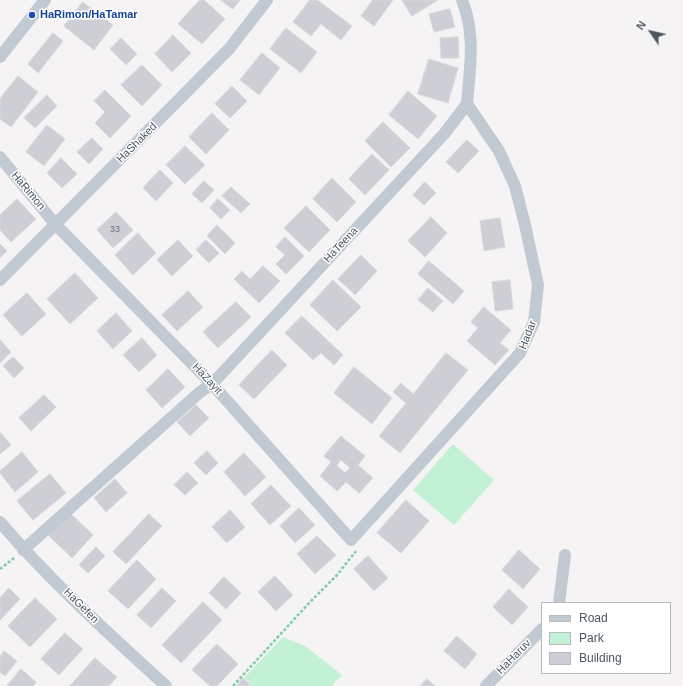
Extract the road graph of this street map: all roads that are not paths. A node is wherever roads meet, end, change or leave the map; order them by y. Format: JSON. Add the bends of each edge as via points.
{"nodes":[{"id":1,"x":45,"y":0,"type":"edge"},
{"id":2,"x":267,"y":0,"type":"edge"},
{"id":3,"x":462,"y":0,"type":"edge"},
{"id":4,"x":0,"y":57,"type":"edge"},
{"id":5,"x":467,"y":104,"type":"junction"},
{"id":6,"x":0,"y":157,"type":"edge"},
{"id":7,"x":56,"y":225,"type":"junction"},
{"id":8,"x":0,"y":280,"type":"edge"},
{"id":9,"x":212,"y":384,"type":"junction"},
{"id":10,"x":0,"y":522,"type":"edge"},
{"id":11,"x":351,"y":540,"type":"joint"},
{"id":12,"x":23,"y":550,"type":"junction"},
{"id":13,"x":565,"y":555,"type":"dead end"},
{"id":14,"x":559,"y":602,"type":"edge"},
{"id":15,"x":541,"y":630,"type":"edge"},
{"id":16,"x":166,"y":686,"type":"edge"},
{"id":17,"x":486,"y":686,"type":"edge"}],
"edges":[{"from":1,"to":4,"type":"street"},
{"from":2,"to":7,"type":"street","name":"HaShaked","via":[[229,49]]},
{"from":3,"to":5,"type":"street","via":[[469,16],[472,51]]},
{"from":5,"to":9,"type":"street","name":"HaTeena","via":[[444,134]]},
{"from":5,"to":11,"type":"street","name":"Hadar","via":[[499,151],[515,186],[538,285],[534,322],[520,353]]},
{"from":6,"to":7,"type":"street","name":"HaRimon"},
{"from":7,"to":8,"type":"street","name":"HaShaked"},
{"from":7,"to":9,"type":"street","name":"HaZayit"},
{"from":9,"to":11,"type":"street","name":"HaZayit"},
{"from":9,"to":12,"type":"street","name":"HaTeena"},
{"from":10,"to":12,"type":"street","name":"HaGefen"},
{"from":12,"to":16,"type":"street","name":"HaGefen"},
{"from":13,"to":14,"type":"street"},
{"from":15,"to":17,"type":"street","name":"HaHaruv"}]}
